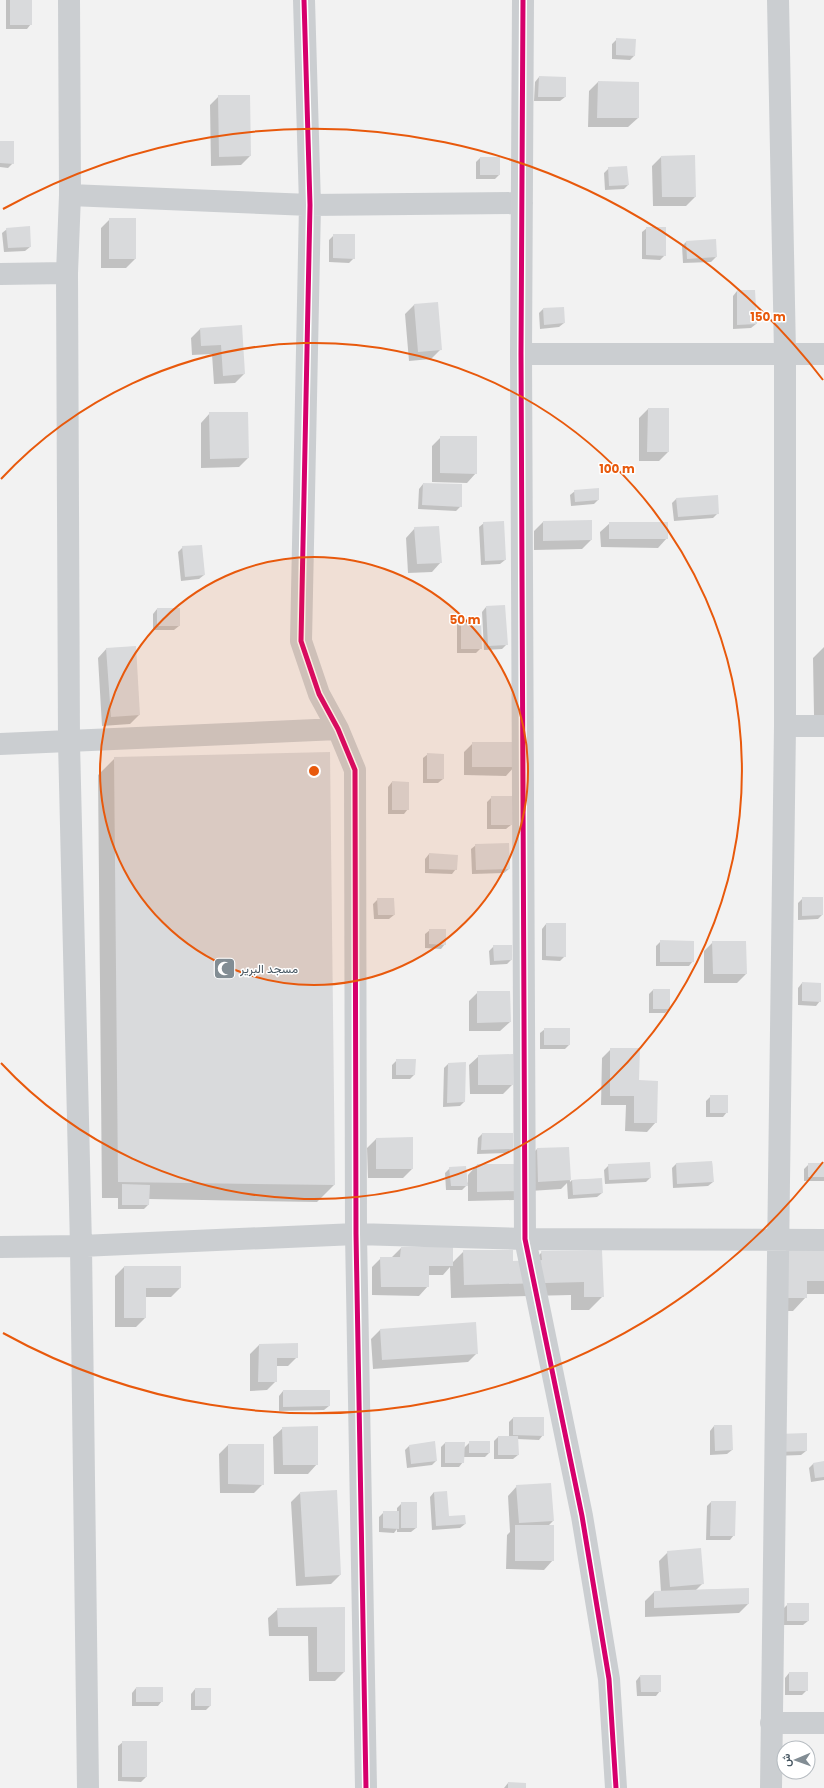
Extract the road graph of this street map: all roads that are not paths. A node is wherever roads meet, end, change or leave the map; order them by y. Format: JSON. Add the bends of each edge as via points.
{"nodes":[{"id":1,"x":69,"y":0,"type":"edge"},
{"id":2,"x":304,"y":0,"type":"edge"},
{"id":3,"x":523,"y":0,"type":"edge"},
{"id":4,"x":778,"y":0,"type":"edge"},
{"id":5,"x":70,"y":195,"type":"junction"},
{"id":6,"x":522,"y":203,"type":"junction"},
{"id":7,"x":310,"y":205,"type":"junction"},
{"id":8,"x":67,"y":273,"type":"junction"},
{"id":9,"x":0,"y":274,"type":"edge"},
{"id":10,"x":785,"y":353,"type":"junction"},
{"id":11,"x":521,"y":354,"type":"junction"},
{"id":12,"x":824,"y":354,"type":"edge"},
{"id":13,"x":785,"y":726,"type":"junction"},
{"id":14,"x":824,"y":726,"type":"edge"},
{"id":15,"x":338,"y":729,"type":"junction"},
{"id":16,"x":69,"y":742,"type":"junction"},
{"id":17,"x":0,"y":744,"type":"edge"},
{"id":18,"x":356,"y":1234,"type":"junction"},
{"id":19,"x":525,"y":1240,"type":"junction"},
{"id":20,"x":778,"y":1240,"type":"junction"},
{"id":21,"x":824,"y":1240,"type":"edge"},
{"id":22,"x":81,"y":1246,"type":"junction"},
{"id":23,"x":0,"y":1248,"type":"edge"},
{"id":24,"x":771,"y":1723,"type":"junction"},
{"id":25,"x":824,"y":1723,"type":"edge"},
{"id":26,"x":88,"y":1788,"type":"edge"},
{"id":27,"x":366,"y":1788,"type":"edge"},
{"id":28,"x":616,"y":1788,"type":"edge"},
{"id":29,"x":771,"y":1788,"type":"edge"}],
"edges":[{"from":1,"to":5,"type":"street"},
{"from":2,"to":7,"type":"street"},
{"from":3,"to":6,"type":"street"},
{"from":4,"to":10,"type":"street"},
{"from":5,"to":7,"type":"street"},
{"from":5,"to":8,"type":"street"},
{"from":6,"to":7,"type":"street"},
{"from":6,"to":11,"type":"street"},
{"from":7,"to":15,"type":"street","via":[[301,641],[319,694]]},
{"from":8,"to":9,"type":"street"},
{"from":8,"to":16,"type":"street"},
{"from":10,"to":11,"type":"street"},
{"from":10,"to":12,"type":"street"},
{"from":10,"to":13,"type":"street"},
{"from":11,"to":19,"type":"street"},
{"from":13,"to":14,"type":"street"},
{"from":13,"to":20,"type":"street"},
{"from":15,"to":16,"type":"street"},
{"from":15,"to":18,"type":"street","via":[[355,770]]},
{"from":16,"to":17,"type":"street"},
{"from":16,"to":22,"type":"street"},
{"from":18,"to":19,"type":"street"},
{"from":18,"to":22,"type":"street"},
{"from":18,"to":27,"type":"street"},
{"from":19,"to":20,"type":"street"},
{"from":19,"to":28,"type":"street","via":[[582,1516],[609,1679]]},
{"from":20,"to":21,"type":"street"},
{"from":20,"to":24,"type":"street"},
{"from":22,"to":23,"type":"street"},
{"from":22,"to":26,"type":"street"},
{"from":24,"to":25,"type":"street"},
{"from":24,"to":29,"type":"street"}]}
